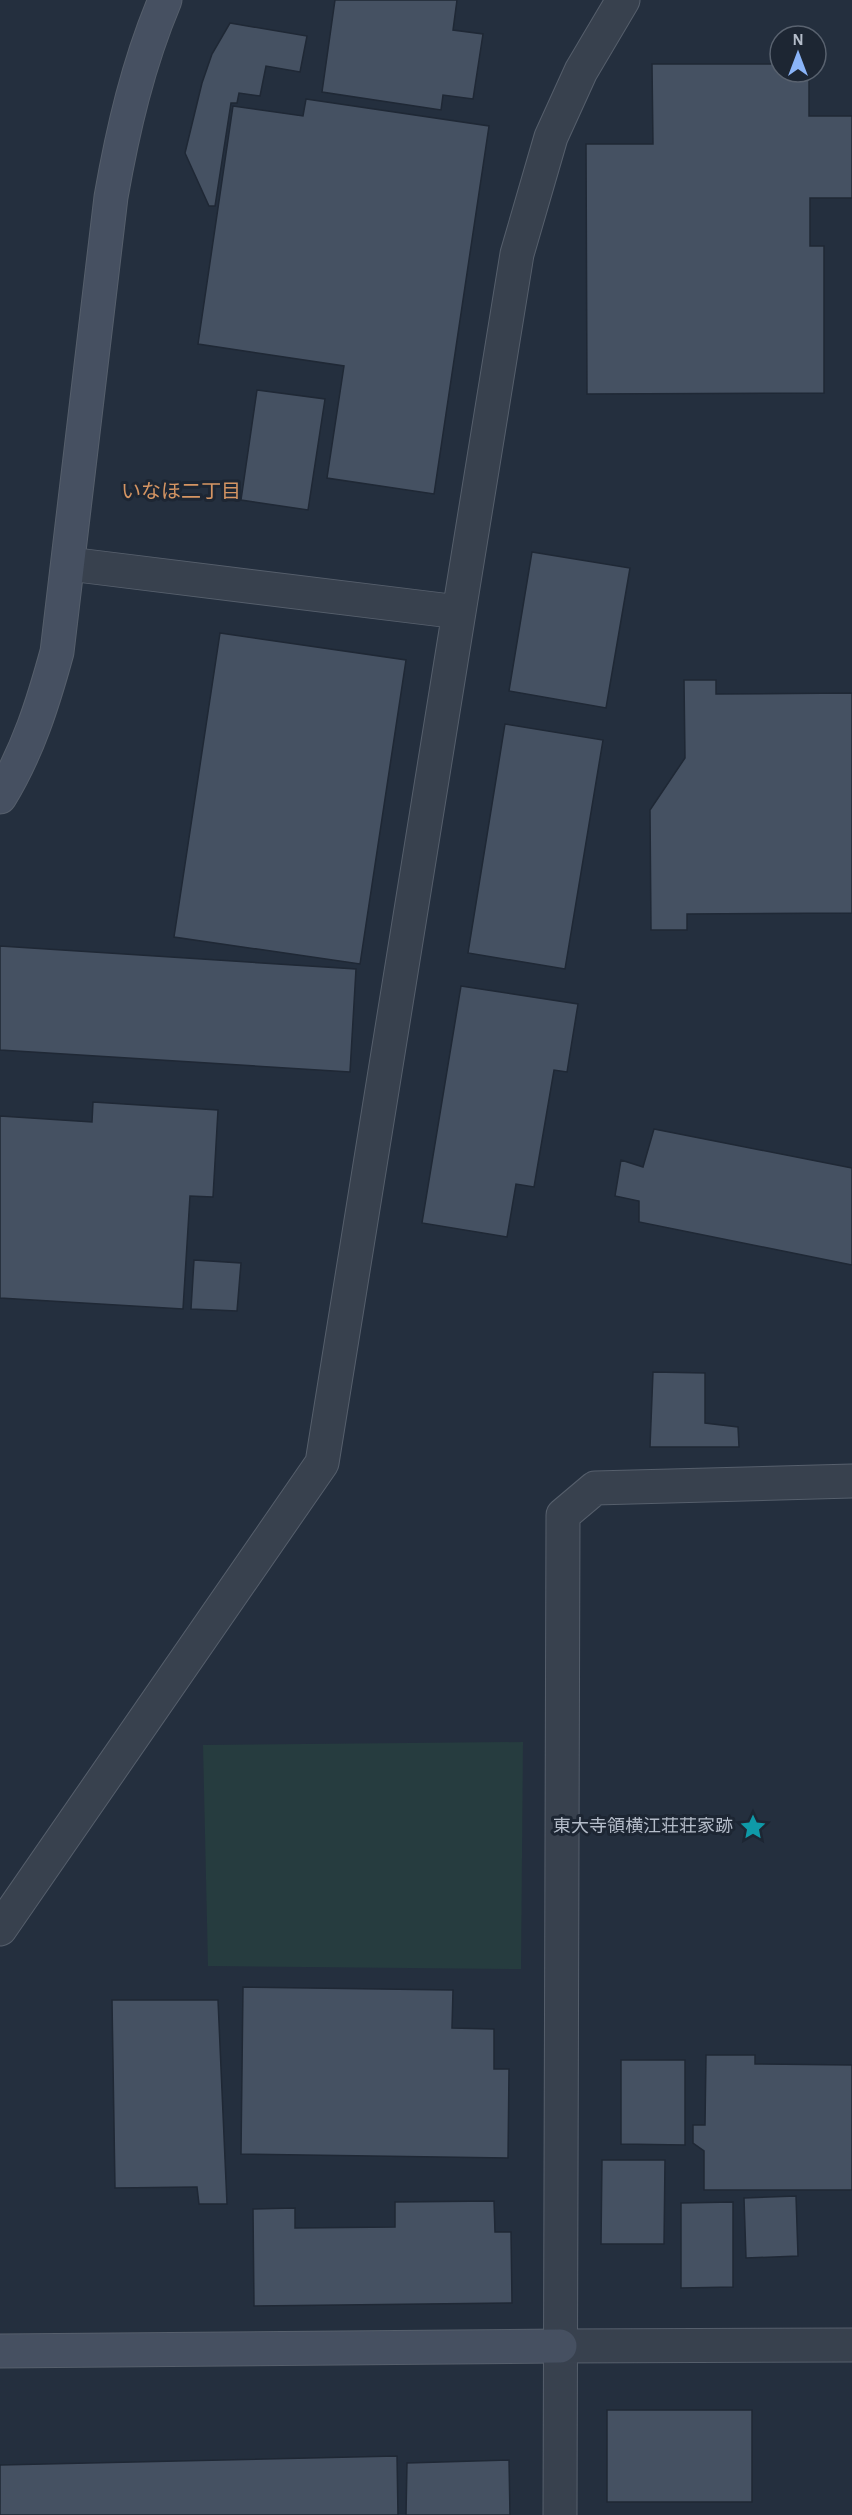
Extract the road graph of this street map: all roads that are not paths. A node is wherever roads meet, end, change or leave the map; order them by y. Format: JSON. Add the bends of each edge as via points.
{"nodes":[{"id":1,"x":165,"y":0,"type":"edge"},
{"id":2,"x":623,"y":0,"type":"edge"},
{"id":3,"x":69,"y":564,"type":"junction"},
{"id":4,"x":459,"y":612,"type":"junction"},
{"id":5,"x":0,"y":796,"type":"edge"},
{"id":6,"x":852,"y":1480,"type":"edge"},
{"id":7,"x":0,"y":1929,"type":"edge"},
{"id":8,"x":852,"y":2345,"type":"edge"},
{"id":9,"x":560,"y":2346,"type":"junction"},
{"id":10,"x":0,"y":2351,"type":"edge"},
{"id":11,"x":560,"y":2515,"type":"edge"}],
"edges":[{"from":1,"to":3,"type":"street","via":[[136,82],[113,186]]},
{"from":2,"to":4,"type":"street","via":[[581,71],[551,137],[517,254]]},
{"from":3,"to":4,"type":"street"},
{"from":3,"to":5,"type":"street","via":[[57,652],[45,696],[30,740]]},
{"from":4,"to":7,"type":"street","via":[[322,1463]]},
{"from":6,"to":9,"type":"street","via":[[596,1488],[562,1515]]},
{"from":8,"to":9,"type":"street"},
{"from":9,"to":10,"type":"street"},
{"from":9,"to":11,"type":"street"}]}
